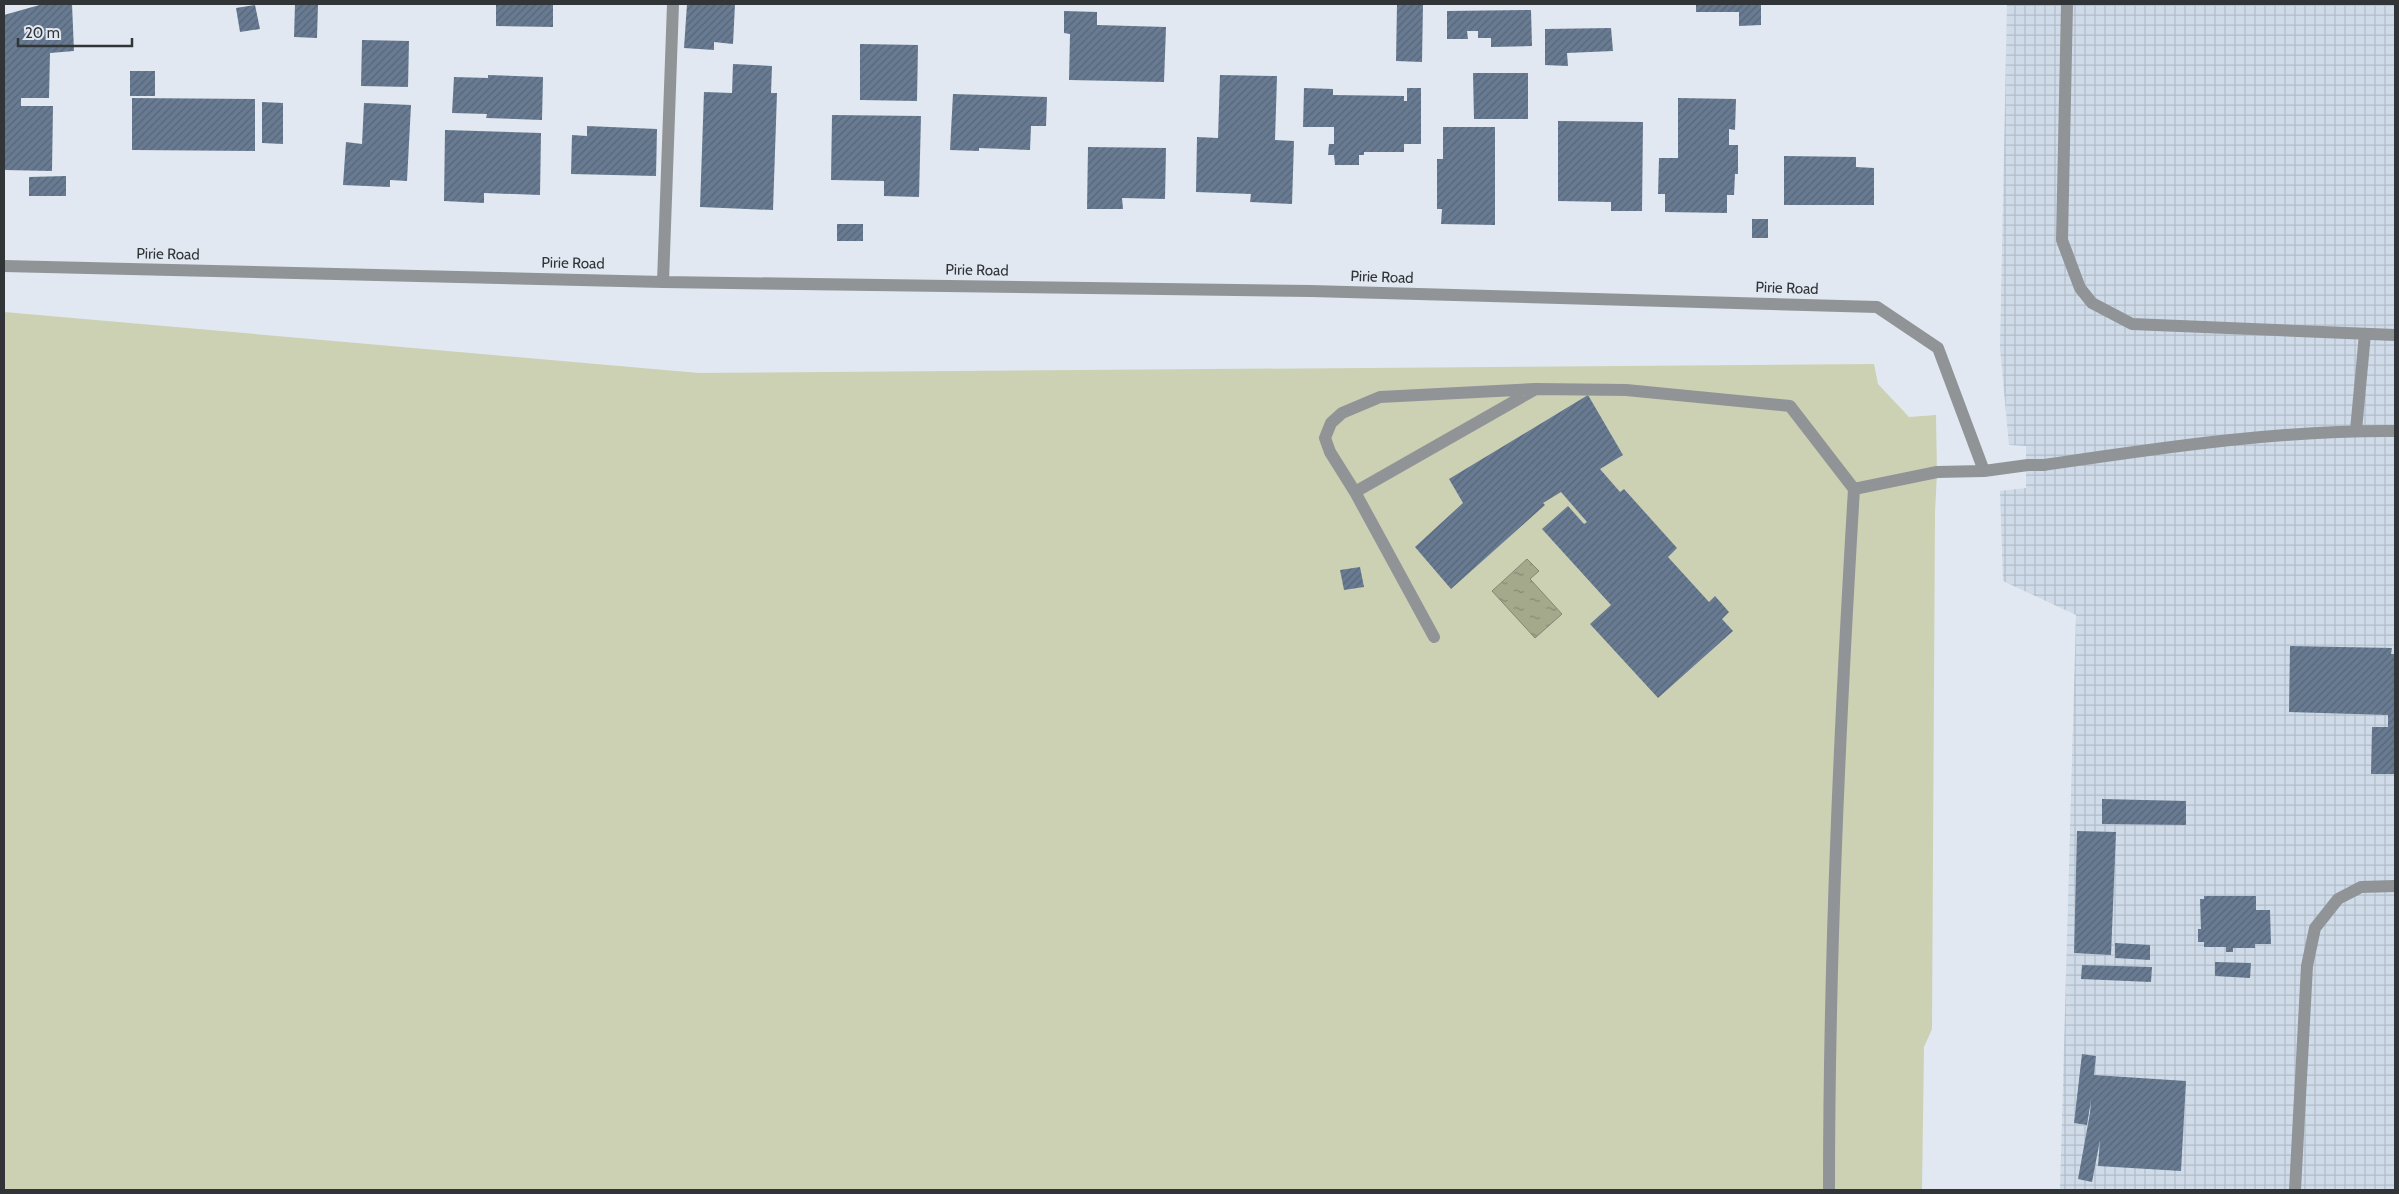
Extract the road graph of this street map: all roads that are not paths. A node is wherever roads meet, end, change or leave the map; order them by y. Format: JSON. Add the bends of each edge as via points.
{"nodes":[{"id":1,"x":673,"y":4,"type":"edge"},
{"id":2,"x":2067,"y":4,"type":"edge"},
{"id":3,"x":4,"y":266,"type":"edge"},
{"id":4,"x":663,"y":282,"type":"junction"},
{"id":5,"x":2364,"y":334,"type":"junction"},
{"id":6,"x":2395,"y":335,"type":"edge"},
{"id":7,"x":1535,"y":389,"type":"junction"},
{"id":8,"x":2356,"y":430,"type":"junction"},
{"id":9,"x":2395,"y":431,"type":"edge"},
{"id":10,"x":1984,"y":471,"type":"junction"},
{"id":11,"x":1854,"y":489,"type":"junction"},
{"id":12,"x":1355,"y":492,"type":"junction"},
{"id":13,"x":1434,"y":637,"type":"dead end"},
{"id":14,"x":2395,"y":886,"type":"edge"},
{"id":15,"x":1829,"y":1190,"type":"edge"},
{"id":16,"x":2295,"y":1190,"type":"edge"}],
"edges":[{"from":1,"to":4,"type":"street"},
{"from":2,"to":5,"type":"street","via":[[2062,240],[2080,288],[2092,303],[2132,324]]},
{"from":3,"to":4,"type":"street","name":"Pirie Road"},
{"from":4,"to":10,"type":"street","name":"Pirie Road","via":[[1312,291],[1877,307],[1938,348]]},
{"from":5,"to":6,"type":"street"},
{"from":5,"to":8,"type":"street"},
{"from":7,"to":11,"type":"street","via":[[1626,390],[1790,406]]},
{"from":7,"to":12,"type":"street"},
{"from":7,"to":12,"type":"street","via":[[1380,397],[1342,413],[1331,423],[1325,438]]},
{"from":8,"to":9,"type":"street"},
{"from":8,"to":10,"type":"street","via":[[2186,445]]},
{"from":10,"to":11,"type":"street","via":[[1938,472]]},
{"from":11,"to":15,"type":"street","via":[[1829,1038]]},
{"from":12,"to":13,"type":"street"},
{"from":14,"to":16,"type":"street","via":[[2362,886],[2338,898],[2315,928],[2307,966]]}]}
